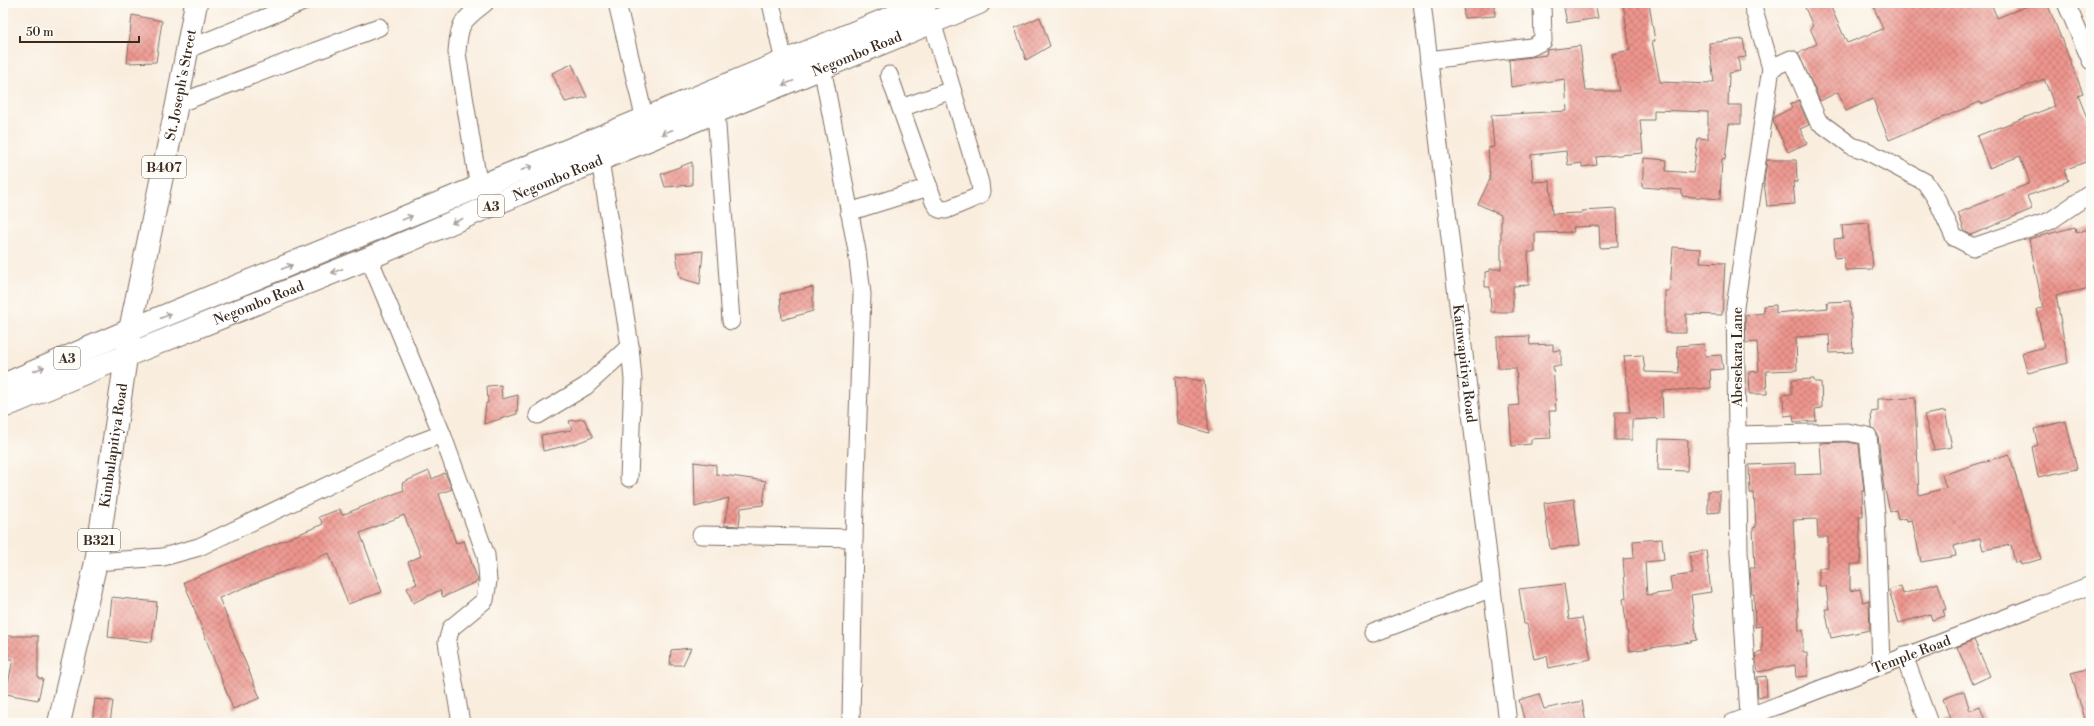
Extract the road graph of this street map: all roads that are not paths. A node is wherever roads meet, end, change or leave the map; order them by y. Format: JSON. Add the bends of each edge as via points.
{"nodes":[{"id":1,"x":196,"y":3,"type":"edge"},
{"id":2,"x":301,"y":3,"type":"edge"},
{"id":3,"x":485,"y":3,"type":"edge"},
{"id":4,"x":617,"y":3,"type":"edge"},
{"id":5,"x":771,"y":3,"type":"edge"},
{"id":6,"x":979,"y":3,"type":"edge"},
{"id":7,"x":1422,"y":3,"type":"edge"},
{"id":8,"x":1542,"y":3,"type":"edge"},
{"id":9,"x":1752,"y":3,"type":"edge"},
{"id":10,"x":2066,"y":3,"type":"edge"},
{"id":11,"x":929,"y":12,"type":"edge"},
{"id":12,"x":379,"y":28,"type":"dead end"},
{"id":13,"x":188,"y":49,"type":"junction"},
{"id":14,"x":820,"y":58,"type":"junction"},
{"id":15,"x":1429,"y":60,"type":"junction"},
{"id":16,"x":2091,"y":61,"type":"edge"},
{"id":17,"x":784,"y":62,"type":"junction"},
{"id":18,"x":1771,"y":68,"type":"junction"},
{"id":19,"x":889,"y":75,"type":"dead end"},
{"id":20,"x":952,"y":90,"type":"junction"},
{"id":21,"x":177,"y":104,"type":"junction"},
{"id":22,"x":901,"y":108,"type":"junction"},
{"id":23,"x":716,"y":112,"type":"junction"},
{"id":24,"x":644,"y":120,"type":"junction"},
{"id":25,"x":600,"y":160,"type":"junction"},
{"id":26,"x":929,"y":187,"type":"junction"},
{"id":27,"x":479,"y":188,"type":"junction"},
{"id":28,"x":2091,"y":193,"type":"edge"},
{"id":29,"x":849,"y":212,"type":"junction"},
{"id":30,"x":369,"y":258,"type":"junction"},
{"id":31,"x":731,"y":321,"type":"dead end"},
{"id":32,"x":130,"y":330,"type":"junction"},
{"id":33,"x":630,"y":346,"type":"junction"},
{"id":34,"x":128,"y":355,"type":"junction"},
{"id":35,"x":3,"y":385,"type":"edge"},
{"id":36,"x":3,"y":408,"type":"edge"},
{"id":37,"x":538,"y":415,"type":"dead end"},
{"id":38,"x":442,"y":434,"type":"junction"},
{"id":39,"x":1737,"y":435,"type":"junction"},
{"id":40,"x":629,"y":478,"type":"dead end"},
{"id":41,"x":701,"y":535,"type":"dead end"},
{"id":42,"x":854,"y":538,"type":"junction"},
{"id":43,"x":96,"y":562,"type":"junction"},
{"id":44,"x":2091,"y":585,"type":"edge"},
{"id":45,"x":1492,"y":588,"type":"junction"},
{"id":46,"x":1372,"y":633,"type":"dead end"},
{"id":47,"x":1904,"y":656,"type":"junction"},
{"id":48,"x":1881,"y":665,"type":"junction"},
{"id":49,"x":1749,"y":716,"type":"junction"},
{"id":50,"x":59,"y":723,"type":"edge"},
{"id":51,"x":461,"y":723,"type":"edge"},
{"id":52,"x":851,"y":723,"type":"edge"},
{"id":53,"x":1508,"y":723,"type":"edge"},
{"id":54,"x":1732,"y":723,"type":"edge"},
{"id":55,"x":1929,"y":723,"type":"edge"}],
"edges":[{"from":1,"to":13,"type":"main road","name":"St. Joseph's Street","number":"B407"},
{"from":2,"to":13,"type":"street"},
{"from":3,"to":27,"type":"street","via":[[464,19],[458,33],[457,53]]},
{"from":4,"to":24,"type":"street"},
{"from":5,"to":17,"type":"street"},
{"from":6,"to":11,"type":"main road","name":"Negombo Road","number":"A3"},
{"from":7,"to":15,"type":"street","name":"Katuwapitiya Road"},
{"from":8,"to":15,"type":"street","via":[[1543,41],[1531,47]]},
{"from":9,"to":18,"type":"street","name":"Abesekara Lane"},
{"from":10,"to":16,"type":"street"},
{"from":11,"to":14,"type":"main road","name":"Negombo Road","number":"A3"},
{"from":11,"to":20,"type":"street"},
{"from":12,"to":21,"type":"street"},
{"from":13,"to":21,"type":"main road","name":"St. Joseph's Street","number":"B407"},
{"from":14,"to":17,"type":"main road","name":"Negombo Road","number":"A3"},
{"from":14,"to":23,"type":"main road","name":"Negombo Road","number":"A3","one_way":true},
{"from":14,"to":29,"type":"street"},
{"from":15,"to":45,"type":"street","name":"Katuwapitiya Road"},
{"from":17,"to":24,"type":"main road","name":"Negombo Road","number":"A3"},
{"from":18,"to":28,"type":"street","via":[[1791,59],[1818,121],[1852,146],[1867,151],[1925,182],[1954,237],[1973,247],[2050,221]]},
{"from":18,"to":39,"type":"street","name":"Abesekara Lane","via":[[1736,307]]},
{"from":19,"to":22,"type":"street"},
{"from":20,"to":22,"type":"street"},
{"from":20,"to":26,"type":"street","via":[[981,192],[980,196],[946,210],[939,209]]},
{"from":21,"to":32,"type":"main road","name":"St. Joseph's Street","number":"B407"},
{"from":22,"to":26,"type":"street"},
{"from":23,"to":25,"type":"main road","name":"Negombo Road","number":"A3","one_way":true},
{"from":23,"to":31,"type":"street"},
{"from":27,"to":24,"type":"main road","name":"Negombo Road","number":"A3","one_way":true},
{"from":25,"to":30,"type":"main road","name":"Negombo Road","number":"A3","one_way":true},
{"from":25,"to":33,"type":"street"},
{"from":26,"to":29,"type":"street"},
{"from":32,"to":27,"type":"main road","name":"Negombo Road","number":"A3","one_way":true},
{"from":29,"to":42,"type":"street","via":[[862,294]]},
{"from":30,"to":34,"type":"main road","name":"Negombo Road","number":"A3","one_way":true},
{"from":30,"to":38,"type":"street"},
{"from":32,"to":34,"type":"main road","name":"St. Joseph's Street"},
{"from":35,"to":32,"type":"main road","name":"Negombo Road","number":"A3","one_way":true},
{"from":33,"to":37,"type":"street","via":[[586,386]]},
{"from":33,"to":40,"type":"street","via":[[633,380]]},
{"from":34,"to":36,"type":"main road","name":"Negombo Road","number":"A3"},
{"from":34,"to":43,"type":"main road","name":"Kimbulapitiya Road","number":"B321"},
{"from":38,"to":43,"type":"street","via":[[199,547],[164,556]]},
{"from":38,"to":51,"type":"street","via":[[486,555],[488,581],[485,600],[451,628],[447,642]]},
{"from":39,"to":48,"type":"street","via":[[1847,432],[1868,436],[1876,514]]},
{"from":39,"to":49,"type":"street","name":"Abesekara Lane","via":[[1739,552]]},
{"from":41,"to":42,"type":"street"},
{"from":42,"to":52,"type":"street"},
{"from":43,"to":50,"type":"main road","name":"Kimbulapitiya Road","number":"B321"},
{"from":44,"to":47,"type":"street","name":"Temple Road"},
{"from":45,"to":46,"type":"street"},
{"from":45,"to":53,"type":"street","name":"Katuwapitiya Road"},
{"from":47,"to":48,"type":"street","name":"Temple Road"},
{"from":47,"to":55,"type":"street"},
{"from":48,"to":49,"type":"street","name":"Temple Road"},
{"from":49,"to":54,"type":"street","name":"Temple Road"}]}
